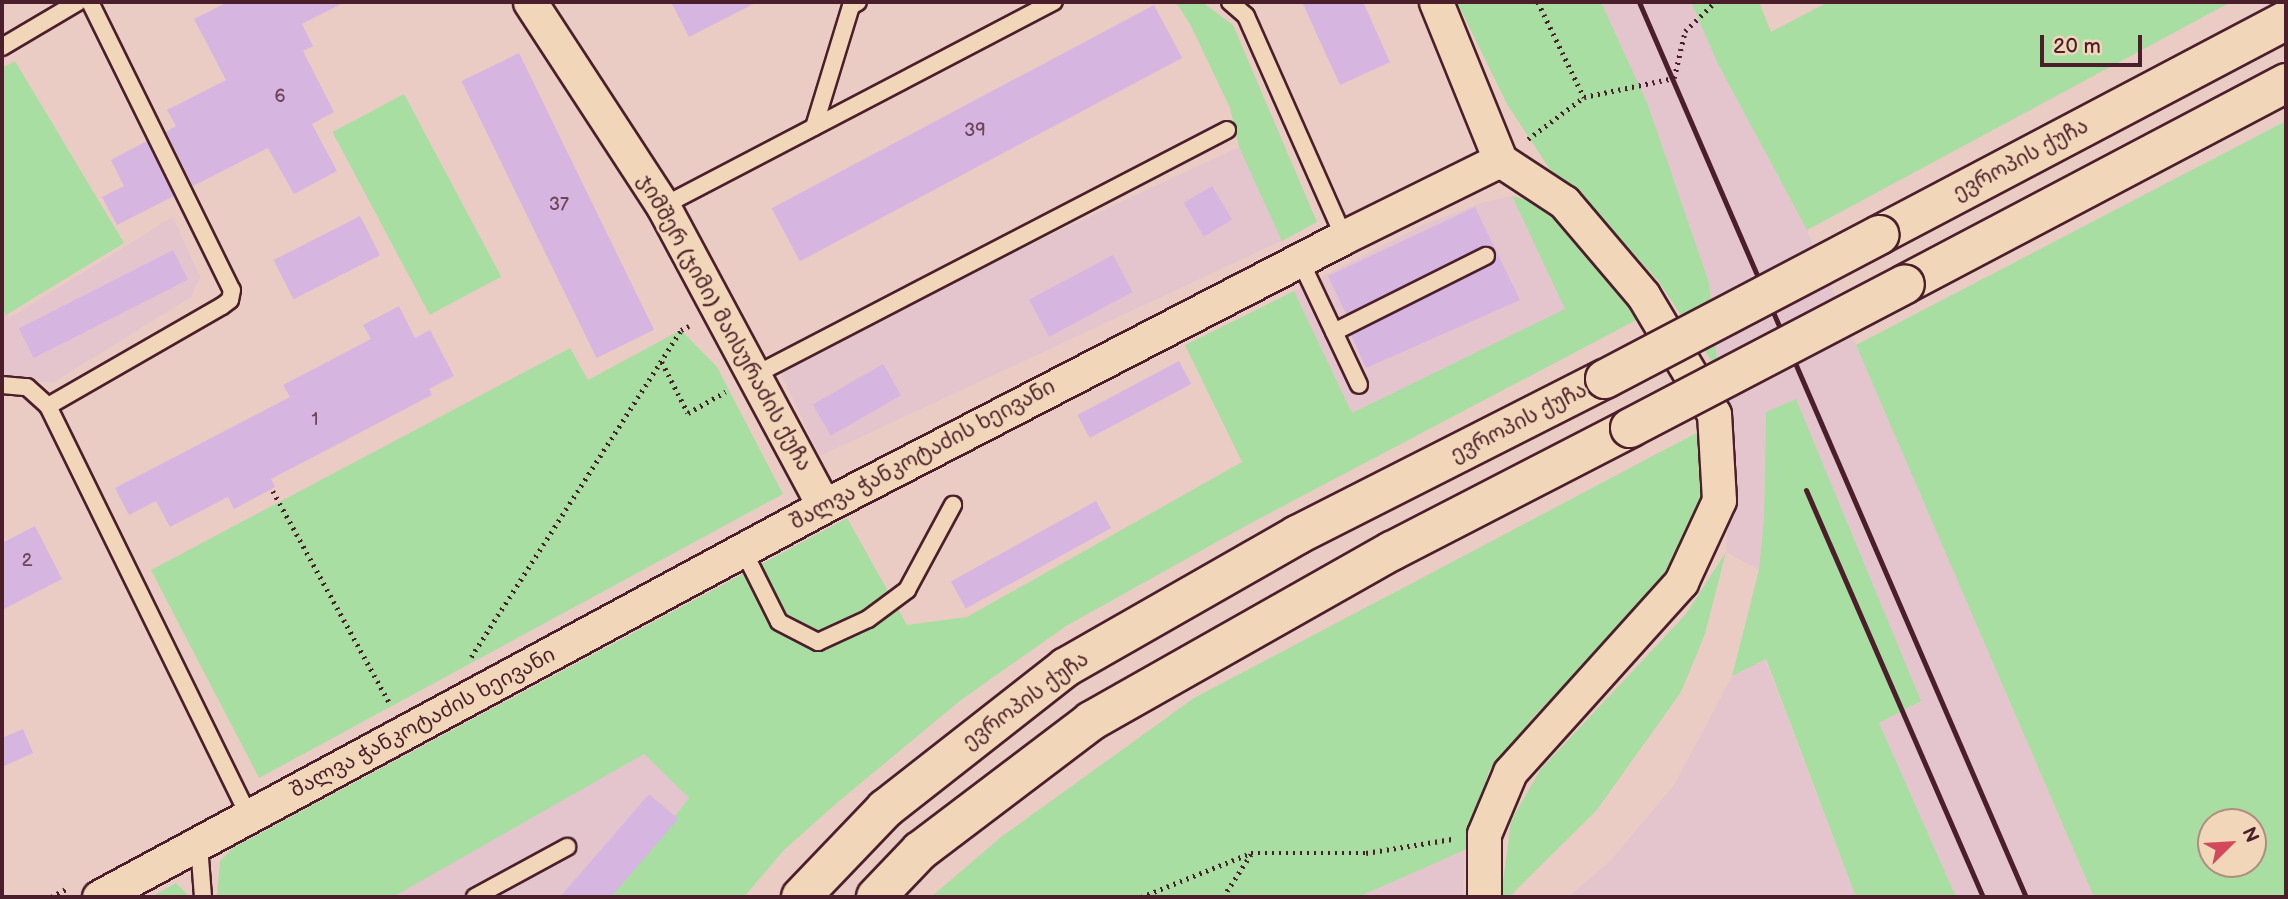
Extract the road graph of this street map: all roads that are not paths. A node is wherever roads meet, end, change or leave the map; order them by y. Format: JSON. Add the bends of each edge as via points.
{"nodes":[{"id":1,"x":78,"y":2,"type":"edge"},
{"id":2,"x":90,"y":2,"type":"edge"},
{"id":3,"x":858,"y":2,"type":"edge"},
{"id":4,"x":1054,"y":2,"type":"edge"},
{"id":5,"x":1230,"y":2,"type":"edge"},
{"id":6,"x":1436,"y":2,"type":"edge"},
{"id":7,"x":540,"y":5,"type":"edge"},
{"id":8,"x":2286,"y":20,"type":"edge"},
{"id":9,"x":2,"y":47,"type":"edge"},
{"id":10,"x":2286,"y":83,"type":"edge"},
{"id":11,"x":814,"y":128,"type":"junction"},
{"id":12,"x":1227,"y":130,"type":"dead end"},
{"id":13,"x":1500,"y":160,"type":"junction"},
{"id":14,"x":663,"y":206,"type":"junction"},
{"id":15,"x":1344,"y":237,"type":"junction"},
{"id":16,"x":1486,"y":256,"type":"dead end"},
{"id":17,"x":1300,"y":260,"type":"junction"},
{"id":18,"x":1334,"y":332,"type":"junction"},
{"id":19,"x":753,"y":376,"type":"junction"},
{"id":20,"x":2,"y":385,"type":"edge"},
{"id":21,"x":1359,"y":385,"type":"dead end"},
{"id":22,"x":48,"y":406,"type":"junction"},
{"id":23,"x":953,"y":505,"type":"dead end"},
{"id":24,"x":824,"y":506,"type":"junction"},
{"id":25,"x":743,"y":550,"type":"junction"},
{"id":26,"x":250,"y":818,"type":"junction"},
{"id":27,"x":199,"y":845,"type":"junction"},
{"id":28,"x":567,"y":846,"type":"dead end"},
{"id":29,"x":99,"y":897,"type":"edge"},
{"id":30,"x":203,"y":897,"type":"edge"},
{"id":31,"x":475,"y":897,"type":"edge"},
{"id":32,"x":801,"y":897,"type":"edge"},
{"id":33,"x":876,"y":897,"type":"edge"},
{"id":34,"x":1483,"y":897,"type":"edge"}],
"edges":[{"from":1,"to":9,"type":"lane"},
{"from":2,"to":22,"type":"lane","via":[[232,290],[230,300],[222,306]]},
{"from":3,"to":11,"type":"lane","via":[[851,6]]},
{"from":4,"to":11,"type":"lane"},
{"from":5,"to":15,"type":"lane","via":[[1246,16]]},
{"from":6,"to":13,"type":"street"},
{"from":7,"to":14,"type":"street","name":"ჯიმშერ (ჯიმი) მაისურაძის ქუჩა"},
{"from":8,"to":32,"type":"main road","name":"ევროპის ქუჩა","bridge":true,"via":[[1605,379],[1297,535],[1066,667],[885,809]]},
{"from":10,"to":33,"type":"main road","bridge":true,"via":[[1392,551],[1091,721],[920,851]]},
{"from":11,"to":14,"type":"lane"},
{"from":12,"to":19,"type":"lane"},
{"from":13,"to":15,"type":"street","name":"შალვა ჭანკოტაძის ხეივანი"},
{"from":13,"to":34,"type":"street","via":[[1564,202],[1643,295],[1714,414],[1719,500],[1681,582],[1510,772],[1483,834]]},
{"from":14,"to":19,"type":"street","name":"ჯიმშერ (ჯიმი) მაისურაძის ქუჩა"},
{"from":15,"to":17,"type":"street","name":"შალვა ჭანკოტაძის ხეივანი"},
{"from":16,"to":18,"type":"lane"},
{"from":17,"to":18,"type":"lane"},
{"from":17,"to":24,"type":"street","name":"შალვა ჭანკოტაძის ხეივანი"},
{"from":18,"to":21,"type":"lane"},
{"from":19,"to":24,"type":"street","name":"ჯიმშერ (ჯიმი) მაისურაძის ქუჩა"},
{"from":20,"to":22,"type":"lane","via":[[27,387]]},
{"from":22,"to":26,"type":"lane"},
{"from":23,"to":25,"type":"lane","via":[[907,590],[868,619],[818,642],[779,622]]},
{"from":24,"to":25,"type":"street","name":"შალვა ჭანკოტაძის ხეივანი"},
{"from":25,"to":26,"type":"street","name":"შალვა ჭანკოტაძის ხეივანი"},
{"from":26,"to":27,"type":"street","name":"შალვა ჭანკოტაძის ხეივანი"},
{"from":27,"to":29,"type":"street","name":"შალვა ჭანკოტაძის ხეივანი"},
{"from":27,"to":30,"type":"lane"},
{"from":28,"to":31,"type":"lane"}]}
